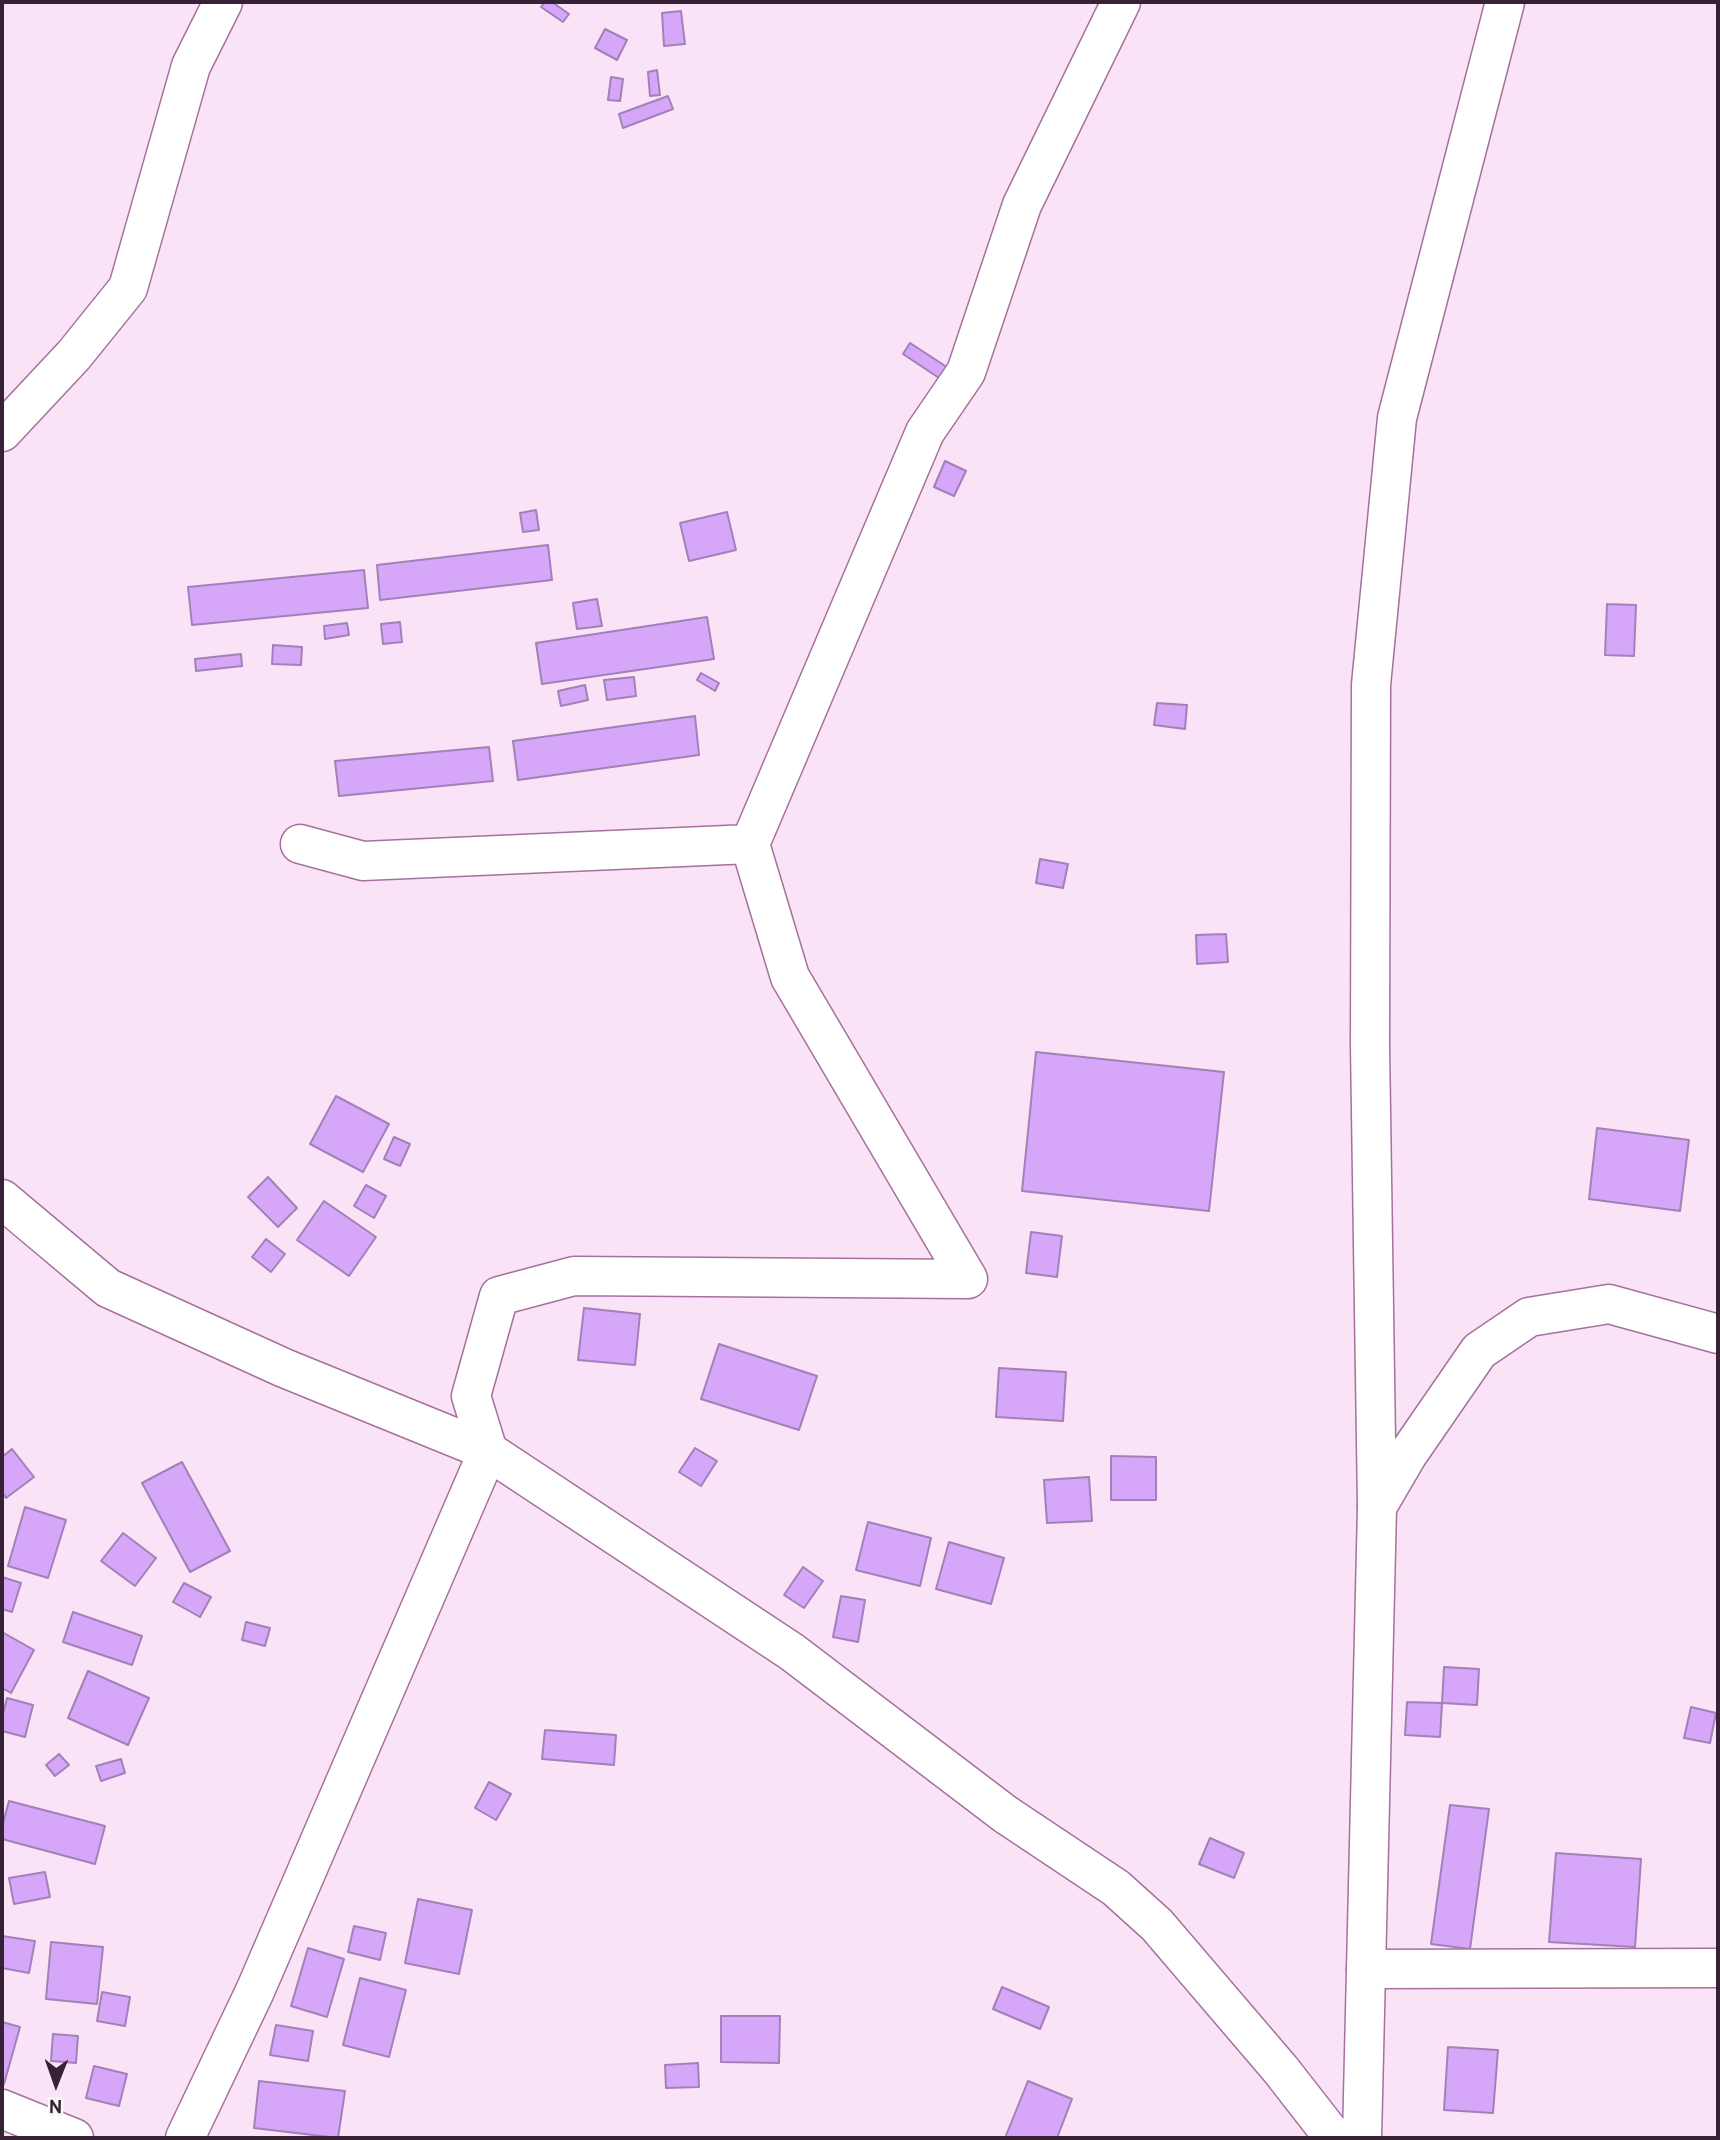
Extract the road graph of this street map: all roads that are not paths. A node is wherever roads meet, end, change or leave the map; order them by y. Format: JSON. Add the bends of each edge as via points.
{"nodes":[{"id":1,"x":223,"y":2,"type":"edge"},
{"id":2,"x":1121,"y":2,"type":"edge"},
{"id":3,"x":1505,"y":2,"type":"edge"},
{"id":4,"x":2,"y":432,"type":"edge"},
{"id":5,"x":300,"y":844,"type":"dead end"},
{"id":6,"x":750,"y":844,"type":"junction"},
{"id":7,"x":2,"y":1199,"type":"edge"},
{"id":8,"x":1718,"y":1334,"type":"edge"},
{"id":9,"x":488,"y":1451,"type":"junction"},
{"id":10,"x":1377,"y":1507,"type":"junction"},
{"id":11,"x":1718,"y":1968,"type":"edge"},
{"id":12,"x":1366,"y":1969,"type":"junction"},
{"id":13,"x":2,"y":2109,"type":"edge"},
{"id":14,"x":74,"y":2138,"type":"edge"},
{"id":15,"x":185,"y":2138,"type":"edge"},
{"id":16,"x":1334,"y":2138,"type":"edge"},
{"id":17,"x":1362,"y":2138,"type":"edge"}],
"edges":[{"from":1,"to":4,"type":"street","via":[[191,66],[128,288]]},
{"from":2,"to":6,"type":"street","via":[[1022,205],[966,372],[925,432]]},
{"from":3,"to":10,"type":"street","via":[[1397,418],[1371,685],[1370,1045]]},
{"from":5,"to":6,"type":"street","via":[[363,861]]},
{"from":6,"to":9,"type":"street","via":[[790,977],[968,1279],[574,1276],[499,1296],[471,1396]]},
{"from":7,"to":9,"type":"street","via":[[108,1288],[284,1368]]},
{"from":8,"to":10,"type":"street","via":[[1609,1304],[1529,1317],[1479,1351]]},
{"from":9,"to":15,"type":"street","via":[[260,1979]]},
{"from":9,"to":16,"type":"street","via":[[792,1652],[1005,1814],[1116,1888],[1157,1925]]},
{"from":10,"to":12,"type":"street"},
{"from":11,"to":12,"type":"street"},
{"from":12,"to":17,"type":"street"},
{"from":13,"to":14,"type":"street"}]}
